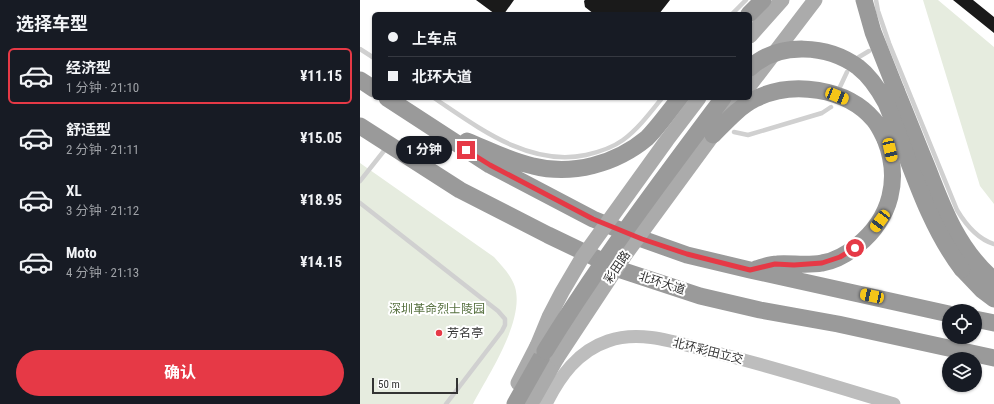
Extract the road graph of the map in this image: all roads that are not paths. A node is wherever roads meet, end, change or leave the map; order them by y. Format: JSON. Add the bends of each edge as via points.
{"nodes":[{"id":1,"x":746,"y":0,"type":"edge"},
{"id":2,"x":763,"y":0,"type":"edge"},
{"id":3,"x":782,"y":0,"type":"edge"},
{"id":4,"x":814,"y":0,"type":"edge"},
{"id":5,"x":864,"y":0,"type":"edge"},
{"id":6,"x":876,"y":0,"type":"edge"},
{"id":7,"x":734,"y":12,"type":"edge"},
{"id":8,"x":751,"y":12,"type":"edge"},
{"id":9,"x":752,"y":34,"type":"edge"},
{"id":10,"x":360,"y":49,"type":"edge"},
{"id":11,"x":870,"y":51,"type":"dead end"},
{"id":12,"x":372,"y":57,"type":"edge"},
{"id":13,"x":859,"y":57,"type":"dead end"},
{"id":14,"x":752,"y":67,"type":"edge"},
{"id":15,"x":847,"y":72,"type":"dead end"},
{"id":16,"x":360,"y":80,"type":"edge"},
{"id":17,"x":752,"y":82,"type":"edge"},
{"id":18,"x":372,"y":88,"type":"edge"},
{"id":19,"x":839,"y":89,"type":"dead end"},
{"id":20,"x":390,"y":100,"type":"edge"},
{"id":21,"x":437,"y":100,"type":"edge"},
{"id":22,"x":660,"y":100,"type":"edge"},
{"id":23,"x":678,"y":100,"type":"edge"},
{"id":24,"x":697,"y":100,"type":"edge"},
{"id":25,"x":721,"y":100,"type":"edge"},
{"id":26,"x":738,"y":100,"type":"edge"},
{"id":27,"x":831,"y":107,"type":"dead end"},
{"id":28,"x":420,"y":120,"type":"junction"},
{"id":29,"x":360,"y":126,"type":"edge"},
{"id":30,"x":734,"y":132,"type":"dead end"},
{"id":31,"x":713,"y":134,"type":"junction"},
{"id":32,"x":388,"y":145,"type":"junction"},
{"id":33,"x":360,"y":181,"type":"edge"},
{"id":34,"x":360,"y":203,"type":"edge"},
{"id":35,"x":994,"y":244,"type":"edge"},
{"id":36,"x":750,"y":270,"type":"junction"},
{"id":37,"x":994,"y":280,"type":"edge"},
{"id":38,"x":994,"y":299,"type":"edge"},
{"id":39,"x":942,"y":312,"type":"edge"},
{"id":40,"x":982,"y":321,"type":"edge"},
{"id":41,"x":994,"y":324,"type":"edge"},
{"id":42,"x":546,"y":352,"type":"junction"},
{"id":43,"x":994,"y":358,"type":"edge"},
{"id":44,"x":446,"y":404,"type":"edge"},
{"id":45,"x":507,"y":404,"type":"edge"},
{"id":46,"x":515,"y":404,"type":"edge"},
{"id":47,"x":531,"y":404,"type":"edge"},
{"id":48,"x":546,"y":404,"type":"edge"},
{"id":49,"x":894,"y":404,"type":"edge"}],
"edges":[{"from":1,"to":7,"type":"lane"},
{"from":2,"to":8,"type":"highway"},
{"from":3,"to":9,"type":"main road"},
{"from":4,"to":17,"type":"main road"},
{"from":5,"to":37,"type":"highway","bridge":true,"via":[[873,32],[951,225],[968,253]]},
{"from":6,"to":35,"type":"lane","via":[[887,36],[957,210],[975,233]]},
{"from":10,"to":12,"type":"lane"},
{"from":11,"to":13,"type":"lane"},
{"from":14,"to":38,"type":"highway","bridge":true,"via":[[767,57],[782,52],[814,50],[845,60],[870,78],[886,104],[933,221],[950,254],[982,290]]},
{"from":15,"to":19,"type":"lane"},
{"from":16,"to":18,"type":"highway"},
{"from":20,"to":28,"type":"highway"},
{"from":21,"to":22,"type":"lane","via":[[484,131],[525,151],[541,155],[579,157],[610,148],[632,134]]},
{"from":23,"to":28,"type":"highway","via":[[648,136],[637,145],[608,161],[581,168],[551,169],[515,161]]},
{"from":24,"to":42,"type":"main road","name":"彩田路","bridge":true,"via":[[582,258],[555,304]]},
{"from":25,"to":42,"type":"highway","bridge":true,"via":[[647,198]]},
{"from":26,"to":31,"type":"main road","name":"彩田路","bridge":true},
{"from":27,"to":30,"type":"lane","via":[[822,113],[748,135]]},
{"from":28,"to":36,"type":"highway","via":[[490,165],[593,219],[687,254]]},
{"from":29,"to":32,"type":"highway","name":"北环大道"},
{"from":31,"to":36,"type":"highway","bridge":true,"via":[[754,99],[780,89],[800,88],[829,93],[853,103],[868,114],[885,139],[892,163],[892,190],[888,205],[868,237],[840,257],[822,263],[775,264]]},
{"from":31,"to":42,"type":"main road","name":"彩田路","bridge":true,"via":[[625,255]]},
{"from":32,"to":33,"type":"lane"},
{"from":32,"to":43,"type":"highway","name":"北环大道","via":[[460,190],[621,270],[700,296]]},
{"from":34,"to":44,"type":"lane","via":[[505,319],[502,331]]},
{"from":36,"to":39,"type":"highway"},
{"from":40,"to":41,"type":"highway"},
{"from":42,"to":45,"type":"main road","name":"彩田路"},
{"from":42,"to":46,"type":"highway"},
{"from":42,"to":47,"type":"main road","name":"彩田路"},
{"from":48,"to":49,"type":"main road","name":"北环彩田立交","via":[[575,361],[609,340],[633,336],[657,339],[746,360]]}]}
